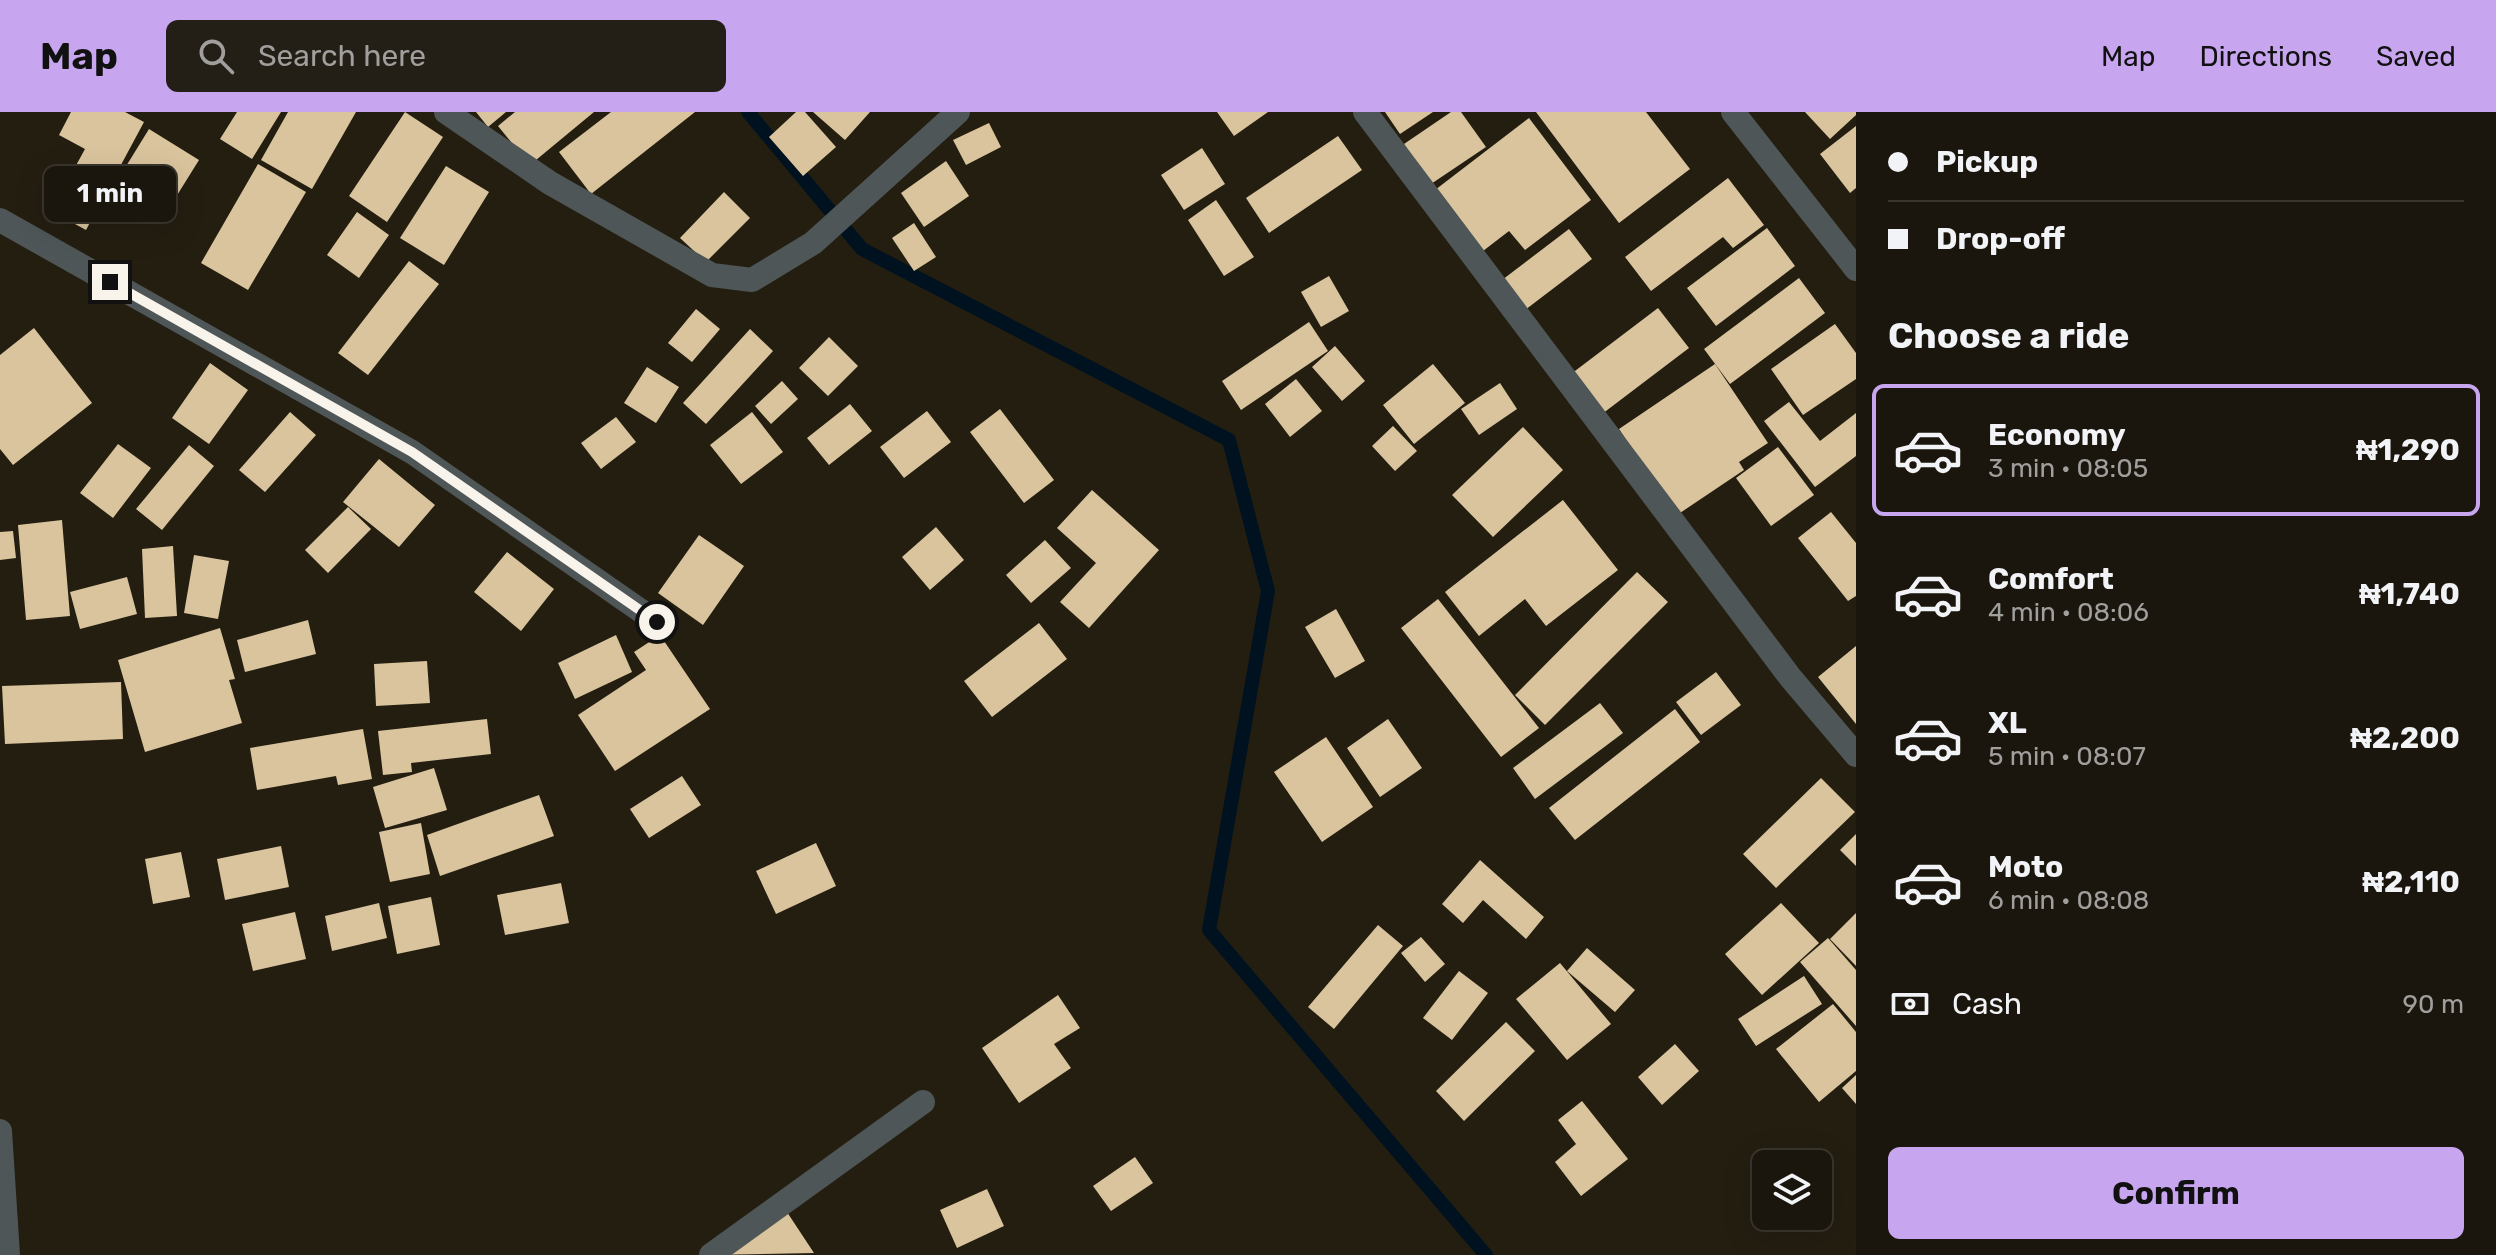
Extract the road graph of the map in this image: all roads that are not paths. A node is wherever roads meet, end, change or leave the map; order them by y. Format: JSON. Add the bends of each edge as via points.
{"nodes":[{"id":1,"x":446,"y":112,"type":"edge"},
{"id":2,"x":958,"y":112,"type":"edge"},
{"id":3,"x":1365,"y":112,"type":"edge"},
{"id":4,"x":1733,"y":112,"type":"edge"},
{"id":5,"x":0,"y":220,"type":"edge"},
{"id":6,"x":1856,"y":269,"type":"edge"},
{"id":7,"x":657,"y":622,"type":"dead end"},
{"id":8,"x":1856,"y":755,"type":"edge"},
{"id":9,"x":923,"y":1102,"type":"dead end"},
{"id":10,"x":0,"y":1131,"type":"edge"},
{"id":11,"x":8,"y":1255,"type":"edge"},
{"id":12,"x":711,"y":1255,"type":"edge"}],
"edges":[{"from":1,"to":2,"type":"street","via":[[550,183],[712,275],[752,280],[813,243]]},
{"from":3,"to":8,"type":"street","via":[[1790,677]]},
{"from":4,"to":6,"type":"street"},
{"from":5,"to":7,"type":"street","via":[[412,452]]},
{"from":9,"to":12,"type":"street"},
{"from":10,"to":11,"type":"street"}]}
